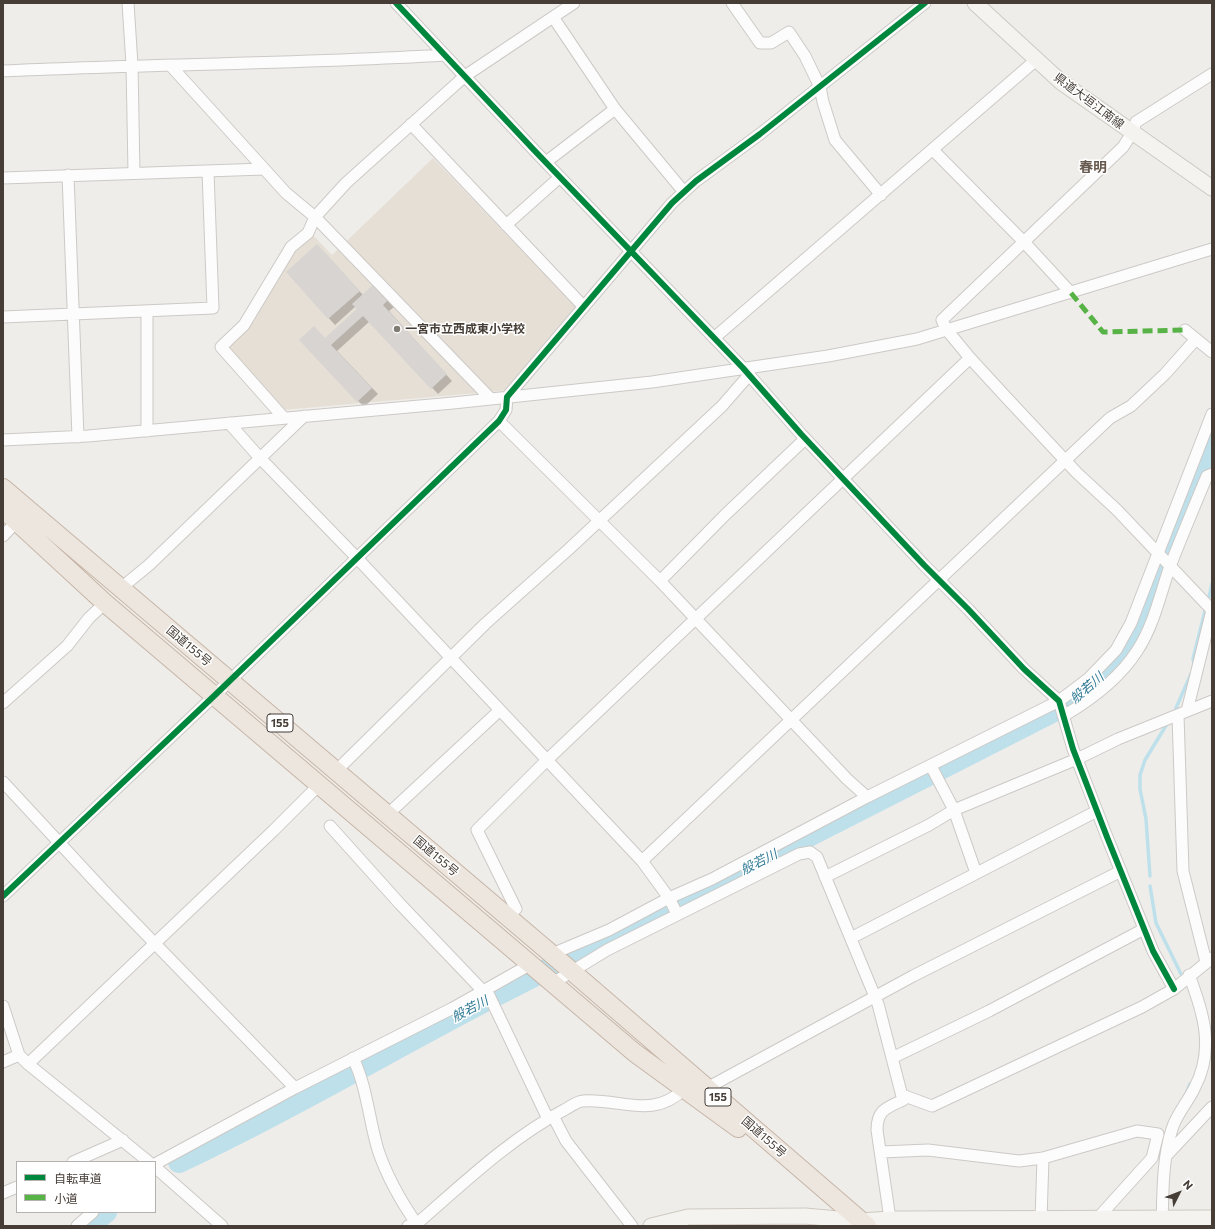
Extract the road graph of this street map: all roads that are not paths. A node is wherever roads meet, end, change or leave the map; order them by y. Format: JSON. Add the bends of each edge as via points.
{"nodes":[{"id":1,"x":128,"y":3,"type":"edge"},
{"id":2,"x":396,"y":3,"type":"edge"},
{"id":3,"x":574,"y":3,"type":"edge"},
{"id":4,"x":732,"y":3,"type":"edge"},
{"id":5,"x":925,"y":3,"type":"edge"},
{"id":6,"x":975,"y":3,"type":"edge"},
{"id":7,"x":553,"y":17,"type":"junction"},
{"id":8,"x":445,"y":55,"type":"junction"},
{"id":9,"x":1036,"y":60,"type":"junction"},
{"id":10,"x":132,"y":65,"type":"junction"},
{"id":11,"x":170,"y":65,"type":"junction"},
{"id":12,"x":3,"y":71,"type":"edge"},
{"id":13,"x":1212,"y":74,"type":"edge"},
{"id":14,"x":465,"y":76,"type":"junction"},
{"id":15,"x":820,"y":87,"type":"junction"},
{"id":16,"x":615,"y":109,"type":"junction"},
{"id":17,"x":411,"y":124,"type":"junction"},
{"id":18,"x":1132,"y":133,"type":"junction"},
{"id":19,"x":933,"y":150,"type":"junction"},
{"id":20,"x":546,"y":162,"type":"junction"},
{"id":21,"x":264,"y":169,"type":"junction"},
{"id":22,"x":208,"y":171,"type":"junction"},
{"id":23,"x":134,"y":172,"type":"junction"},
{"id":24,"x":68,"y":175,"type":"junction"},
{"id":25,"x":560,"y":177,"type":"junction"},
{"id":26,"x":3,"y":178,"type":"edge"},
{"id":27,"x":1212,"y":188,"type":"edge"},
{"id":28,"x":684,"y":192,"type":"junction"},
{"id":29,"x":881,"y":195,"type":"junction"},
{"id":30,"x":315,"y":217,"type":"junction"},
{"id":31,"x":506,"y":225,"type":"junction"},
{"id":32,"x":1024,"y":242,"type":"junction"},
{"id":33,"x":1212,"y":249,"type":"edge"},
{"id":34,"x":631,"y":252,"type":"junction"},
{"id":35,"x":1071,"y":293,"type":"junction"},
{"id":36,"x":584,"y":307,"type":"junction"},
{"id":37,"x":147,"y":312,"type":"junction"},
{"id":38,"x":74,"y":316,"type":"junction"},
{"id":39,"x":3,"y":317,"type":"edge"},
{"id":40,"x":946,"y":329,"type":"junction"},
{"id":41,"x":1185,"y":330,"type":"dead end"},
{"id":42,"x":714,"y":338,"type":"junction"},
{"id":43,"x":1196,"y":339,"type":"junction"},
{"id":44,"x":1212,"y":352,"type":"edge"},
{"id":45,"x":970,"y":358,"type":"junction"},
{"id":46,"x":746,"y":372,"type":"junction"},
{"id":47,"x":507,"y":397,"type":"junction"},
{"id":48,"x":491,"y":399,"type":"junction"},
{"id":49,"x":1212,"y":414,"type":"edge"},
{"id":50,"x":304,"y":416,"type":"junction"},
{"id":51,"x":284,"y":418,"type":"junction"},
{"id":52,"x":499,"y":421,"type":"junction"},
{"id":53,"x":229,"y":423,"type":"junction"},
{"id":54,"x":147,"y":430,"type":"junction"},
{"id":55,"x":78,"y":436,"type":"junction"},
{"id":56,"x":805,"y":438,"type":"junction"},
{"id":57,"x":3,"y":440,"type":"edge"},
{"id":58,"x":260,"y":458,"type":"junction"},
{"id":59,"x":1065,"y":460,"type":"junction"},
{"id":60,"x":1212,"y":474,"type":"edge"},
{"id":61,"x":844,"y":480,"type":"junction"},
{"id":62,"x":3,"y":488,"type":"edge"},
{"id":63,"x":3,"y":509,"type":"edge"},
{"id":64,"x":600,"y":520,"type":"junction"},
{"id":65,"x":17,"y":521,"type":"junction"},
{"id":66,"x":3,"y":536,"type":"edge"},
{"id":67,"x":1159,"y":555,"type":"junction"},
{"id":68,"x":357,"y":558,"type":"junction"},
{"id":69,"x":1169,"y":566,"type":"junction"},
{"id":70,"x":939,"y":580,"type":"junction"},
{"id":71,"x":660,"y":581,"type":"junction"},
{"id":72,"x":121,"y":588,"type":"junction"},
{"id":73,"x":105,"y":603,"type":"junction"},
{"id":74,"x":1212,"y":610,"type":"edge"},
{"id":75,"x":695,"y":618,"type":"junction"},
{"id":76,"x":451,"y":659,"type":"junction"},
{"id":77,"x":231,"y":680,"type":"junction"},
{"id":78,"x":214,"y":696,"type":"junction"},
{"id":79,"x":1212,"y":701,"type":"edge"},
{"id":80,"x":3,"y":703,"type":"edge"},
{"id":81,"x":1062,"y":709,"type":"junction"},
{"id":82,"x":500,"y":710,"type":"junction"},
{"id":83,"x":1182,"y":713,"type":"junction"},
{"id":84,"x":791,"y":721,"type":"junction"},
{"id":85,"x":1077,"y":759,"type":"junction"},
{"id":86,"x":547,"y":760,"type":"junction"},
{"id":87,"x":933,"y":771,"type":"junction"},
{"id":88,"x":335,"y":772,"type":"junction"},
{"id":89,"x":3,"y":782,"type":"edge"},
{"id":90,"x":320,"y":784,"type":"junction"},
{"id":91,"x":867,"y":797,"type":"junction"},
{"id":92,"x":954,"y":810,"type":"junction"},
{"id":93,"x":1097,"y":811,"type":"junction"},
{"id":94,"x":388,"y":815,"type":"junction"},
{"id":95,"x":330,"y":826,"type":"dead end"},
{"id":96,"x":59,"y":843,"type":"junction"},
{"id":97,"x":642,"y":861,"type":"junction"},
{"id":98,"x":1121,"y":871,"type":"junction"},
{"id":99,"x":976,"y":873,"type":"junction"},
{"id":100,"x":825,"y":877,"type":"junction"},
{"id":101,"x":3,"y":896,"type":"edge"},
{"id":102,"x":670,"y":899,"type":"junction"},
{"id":103,"x":516,"y":909,"type":"dead end"},
{"id":104,"x":677,"y":912,"type":"junction"},
{"id":105,"x":1144,"y":929,"type":"junction"},
{"id":106,"x":851,"y":938,"type":"junction"},
{"id":107,"x":154,"y":943,"type":"junction"},
{"id":108,"x":1209,"y":960,"type":"edge"},
{"id":109,"x":562,"y":963,"type":"junction"},
{"id":110,"x":542,"y":974,"type":"junction"},
{"id":111,"x":1189,"y":975,"type":"junction"},
{"id":112,"x":1174,"y":989,"type":"junction"},
{"id":113,"x":486,"y":991,"type":"junction"},
{"id":114,"x":875,"y":998,"type":"junction"},
{"id":115,"x":3,"y":1006,"type":"edge"},
{"id":116,"x":19,"y":1055,"type":"junction"},
{"id":117,"x":892,"y":1058,"type":"junction"},
{"id":118,"x":354,"y":1060,"type":"junction"},
{"id":119,"x":3,"y":1062,"type":"edge"},
{"id":120,"x":28,"y":1064,"type":"junction"},
{"id":121,"x":295,"y":1088,"type":"junction"},
{"id":122,"x":707,"y":1088,"type":"junction"},
{"id":123,"x":684,"y":1089,"type":"junction"},
{"id":124,"x":902,"y":1095,"type":"junction"},
{"id":125,"x":1212,"y":1107,"type":"edge"},
{"id":126,"x":550,"y":1118,"type":"junction"},
{"id":127,"x":123,"y":1140,"type":"junction"},
{"id":128,"x":880,"y":1152,"type":"junction"},
{"id":129,"x":1165,"y":1157,"type":"junction"},
{"id":130,"x":1043,"y":1158,"type":"junction"},
{"id":131,"x":75,"y":1161,"type":"edge"},
{"id":132,"x":148,"y":1161,"type":"edge"},
{"id":133,"x":156,"y":1165,"type":"edge"},
{"id":134,"x":156,"y":1167,"type":"edge"},
{"id":135,"x":16,"y":1187,"type":"edge"},
{"id":136,"x":3,"y":1193,"type":"edge"},
{"id":137,"x":92,"y":1213,"type":"edge"},
{"id":138,"x":1212,"y":1218,"type":"edge"},
{"id":139,"x":890,"y":1219,"type":"junction"},
{"id":140,"x":1041,"y":1219,"type":"junction"},
{"id":141,"x":1097,"y":1219,"type":"junction"},
{"id":142,"x":1162,"y":1222,"type":"edge"},
{"id":143,"x":855,"y":1223,"type":"edge"},
{"id":144,"x":414,"y":1225,"type":"edge"},
{"id":145,"x":76,"y":1226,"type":"edge"},
{"id":146,"x":222,"y":1226,"type":"edge"},
{"id":147,"x":632,"y":1226,"type":"edge"},
{"id":148,"x":651,"y":1226,"type":"edge"}],
"edges":[{"from":1,"to":10,"type":"street"},
{"from":2,"to":8,"type":"street"},
{"from":3,"to":7,"type":"street"},
{"from":4,"to":15,"type":"street","via":[[760,43],[771,43],[789,32],[805,56]]},
{"from":5,"to":15,"type":"street"},
{"from":6,"to":9,"type":"main road","name":"県道大垣江南線"},
{"from":7,"to":14,"type":"street"},
{"from":7,"to":16,"type":"street"},
{"from":8,"to":11,"type":"street","via":[[332,62]]},
{"from":8,"to":14,"type":"street"},
{"from":9,"to":18,"type":"main road","name":"県道大垣江南線","via":[[1061,82]]},
{"from":9,"to":19,"type":"street"},
{"from":10,"to":11,"type":"street"},
{"from":10,"to":12,"type":"street"},
{"from":10,"to":23,"type":"street"},
{"from":11,"to":21,"type":"street"},
{"from":13,"to":18,"type":"street","via":[[1136,122]]},
{"from":14,"to":17,"type":"street"},
{"from":14,"to":20,"type":"street"},
{"from":15,"to":28,"type":"street"},
{"from":15,"to":29,"type":"street","via":[[835,140]]},
{"from":16,"to":20,"type":"street"},
{"from":16,"to":28,"type":"street"},
{"from":17,"to":30,"type":"street","via":[[346,183]]},
{"from":17,"to":31,"type":"street"},
{"from":18,"to":27,"type":"main road","name":"県道大垣江南線"},
{"from":18,"to":32,"type":"street","via":[[1123,147]]},
{"from":19,"to":29,"type":"street"},
{"from":19,"to":32,"type":"street"},
{"from":20,"to":25,"type":"street"},
{"from":21,"to":22,"type":"street"},
{"from":21,"to":30,"type":"street","via":[[286,194]]},
{"from":22,"to":23,"type":"street"},
{"from":22,"to":37,"type":"street","via":[[213,308]]},
{"from":23,"to":24,"type":"street"},
{"from":24,"to":26,"type":"street"},
{"from":24,"to":38,"type":"street"},
{"from":25,"to":31,"type":"street"},
{"from":25,"to":34,"type":"street"},
{"from":28,"to":34,"type":"street"},
{"from":29,"to":42,"type":"street"},
{"from":30,"to":48,"type":"street"},
{"from":30,"to":51,"type":"street","via":[[308,233],[291,247],[244,325],[221,347]]},
{"from":31,"to":36,"type":"street"},
{"from":32,"to":35,"type":"street"},
{"from":32,"to":40,"type":"street","via":[[942,320]]},
{"from":33,"to":35,"type":"street"},
{"from":34,"to":36,"type":"street"},
{"from":34,"to":42,"type":"street"},
{"from":35,"to":40,"type":"street"},
{"from":36,"to":47,"type":"street"},
{"from":37,"to":38,"type":"street"},
{"from":37,"to":54,"type":"street"},
{"from":38,"to":39,"type":"street"},
{"from":38,"to":55,"type":"street"},
{"from":40,"to":45,"type":"street"},
{"from":40,"to":46,"type":"street","via":[[917,339]]},
{"from":41,"to":43,"type":"street"},
{"from":42,"to":46,"type":"street"},
{"from":43,"to":44,"type":"street"},
{"from":43,"to":59,"type":"street","via":[[1131,406],[1110,418]]},
{"from":45,"to":59,"type":"street"},
{"from":45,"to":61,"type":"street"},
{"from":46,"to":47,"type":"street"},
{"from":46,"to":56,"type":"street"},
{"from":46,"to":64,"type":"street","via":[[722,406]]},
{"from":47,"to":48,"type":"street"},
{"from":47,"to":52,"type":"street","via":[[506,410]]},
{"from":48,"to":50,"type":"street"},
{"from":49,"to":67,"type":"street"},
{"from":50,"to":51,"type":"street"},
{"from":50,"to":58,"type":"street"},
{"from":51,"to":53,"type":"street"},
{"from":52,"to":64,"type":"street"},
{"from":52,"to":68,"type":"street"},
{"from":53,"to":54,"type":"street"},
{"from":53,"to":58,"type":"street"},
{"from":54,"to":55,"type":"street"},
{"from":55,"to":57,"type":"street"},
{"from":56,"to":61,"type":"street"},
{"from":56,"to":71,"type":"street","via":[[725,514]]},
{"from":58,"to":68,"type":"street"},
{"from":58,"to":72,"type":"street","via":[[149,565]]},
{"from":59,"to":67,"type":"street"},
{"from":59,"to":70,"type":"street"},
{"from":60,"to":69,"type":"street","via":[[1207,476]]},
{"from":61,"to":70,"type":"street"},
{"from":61,"to":75,"type":"street"},
{"from":62,"to":72,"type":"highway","name":"国道155号","number":"155"},
{"from":63,"to":65,"type":"highway","name":"国道155号","number":"155"},
{"from":64,"to":71,"type":"street"},
{"from":64,"to":76,"type":"street","via":[[484,624]]},
{"from":65,"to":66,"type":"street"},
{"from":65,"to":73,"type":"highway","name":"国道155号","number":"155"},
{"from":67,"to":69,"type":"street"},
{"from":67,"to":81,"type":"street","via":[[1131,623],[1116,650]]},
{"from":68,"to":76,"type":"street"},
{"from":68,"to":77,"type":"street"},
{"from":69,"to":74,"type":"street"},
{"from":69,"to":81,"type":"street","via":[[1149,626],[1137,651],[1114,679],[1097,694]]},
{"from":70,"to":81,"type":"street"},
{"from":70,"to":84,"type":"street"},
{"from":71,"to":75,"type":"street"},
{"from":72,"to":77,"type":"highway","name":"国道155号","number":"155"},
{"from":73,"to":78,"type":"highway","name":"国道155号","number":"155"},
{"from":73,"to":80,"type":"street","via":[[89,618],[67,646]]},
{"from":74,"to":83,"type":"street"},
{"from":75,"to":84,"type":"street"},
{"from":75,"to":86,"type":"street"},
{"from":76,"to":82,"type":"street"},
{"from":76,"to":88,"type":"street"},
{"from":77,"to":78,"type":"street"},
{"from":77,"to":88,"type":"highway","name":"国道155号","number":"155"},
{"from":78,"to":90,"type":"highway","name":"国道155号","number":"155"},
{"from":78,"to":96,"type":"street"},
{"from":79,"to":83,"type":"street"},
{"from":81,"to":85,"type":"street"},
{"from":81,"to":87,"type":"street"},
{"from":82,"to":86,"type":"street"},
{"from":82,"to":94,"type":"street"},
{"from":83,"to":85,"type":"street"},
{"from":83,"to":108,"type":"street","via":[[1183,871]]},
{"from":84,"to":91,"type":"street"},
{"from":84,"to":97,"type":"street"},
{"from":85,"to":92,"type":"street"},
{"from":85,"to":93,"type":"street"},
{"from":86,"to":97,"type":"street"},
{"from":86,"to":103,"type":"street","via":[[477,830]]},
{"from":87,"to":91,"type":"street"},
{"from":87,"to":92,"type":"street"},
{"from":88,"to":94,"type":"highway","name":"国道155号","number":"155"},
{"from":89,"to":96,"type":"street"},
{"from":90,"to":107,"type":"street"},
{"from":90,"to":110,"type":"highway","name":"国道155号","number":"155"},
{"from":91,"to":102,"type":"street"},
{"from":92,"to":99,"type":"street"},
{"from":92,"to":100,"type":"street"},
{"from":93,"to":98,"type":"street"},
{"from":93,"to":99,"type":"street"},
{"from":94,"to":109,"type":"highway","name":"国道155号","number":"155"},
{"from":95,"to":113,"type":"street","via":[[400,904]]},
{"from":96,"to":101,"type":"street"},
{"from":96,"to":107,"type":"street"},
{"from":97,"to":102,"type":"street"},
{"from":98,"to":105,"type":"street"},
{"from":98,"to":114,"type":"street"},
{"from":99,"to":106,"type":"street"},
{"from":100,"to":104,"type":"street","via":[[817,857],[810,852],[799,854]]},
{"from":100,"to":106,"type":"street"},
{"from":102,"to":104,"type":"street"},
{"from":102,"to":109,"type":"street","via":[[609,930]]},
{"from":104,"to":109,"type":"street","via":[[607,950]]},
{"from":105,"to":112,"type":"street"},
{"from":105,"to":117,"type":"street","via":[[989,1011]]},
{"from":106,"to":114,"type":"street"},
{"from":107,"to":120,"type":"street"},
{"from":107,"to":121,"type":"street"},
{"from":108,"to":111,"type":"street"},
{"from":109,"to":110,"type":"street"},
{"from":109,"to":122,"type":"highway","name":"国道155号","number":"155"},
{"from":110,"to":113,"type":"street"},
{"from":110,"to":123,"type":"highway","name":"国道155号","number":"155","via":[[635,1052]]},
{"from":111,"to":112,"type":"street"},
{"from":111,"to":129,"type":"street","via":[[1202,1008],[1206,1032],[1203,1066],[1196,1085],[1172,1127]]},
{"from":112,"to":124,"type":"street","via":[[1142,1007],[932,1106]]},
{"from":113,"to":118,"type":"street"},
{"from":113,"to":126,"type":"street"},
{"from":114,"to":117,"type":"street"},
{"from":114,"to":122,"type":"street"},
{"from":115,"to":116,"type":"street"},
{"from":116,"to":119,"type":"street"},
{"from":116,"to":120,"type":"street"},
{"from":117,"to":124,"type":"street"},
{"from":118,"to":121,"type":"street"},
{"from":118,"to":144,"type":"street","via":[[360,1073],[378,1149],[387,1173]]},
{"from":120,"to":127,"type":"street"},
{"from":121,"to":133,"type":"street"},
{"from":122,"to":143,"type":"highway","name":"国道155号","number":"155"},
{"from":123,"to":126,"type":"street","via":[[664,1104],[651,1106],[582,1100]]},
{"from":123,"to":143,"type":"highway","name":"国道155号","number":"155","via":[[784,1164]]},
{"from":124,"to":128,"type":"street","via":[[903,1100],[882,1111],[877,1118]]},
{"from":125,"to":129,"type":"street"},
{"from":126,"to":144,"type":"street","via":[[504,1149]]},
{"from":126,"to":147,"type":"street"},
{"from":127,"to":131,"type":"street"},
{"from":127,"to":132,"type":"street"},
{"from":128,"to":130,"type":"street","via":[[928,1150],[1019,1161]]},
{"from":128,"to":139,"type":"street"},
{"from":129,"to":142,"type":"street"},
{"from":130,"to":140,"type":"street"},
{"from":130,"to":141,"type":"street","via":[[1137,1131],[1158,1134],[1152,1158]]},
{"from":134,"to":146,"type":"street"},
{"from":135,"to":136,"type":"street"},
{"from":137,"to":145,"type":"street"},
{"from":138,"to":142,"type":"main road"},
{"from":139,"to":140,"type":"main road"},
{"from":139,"to":143,"type":"main road"},
{"from":140,"to":141,"type":"main road"},
{"from":141,"to":142,"type":"main road"},
{"from":143,"to":148,"type":"main road","via":[[805,1216],[688,1217]]}]}
